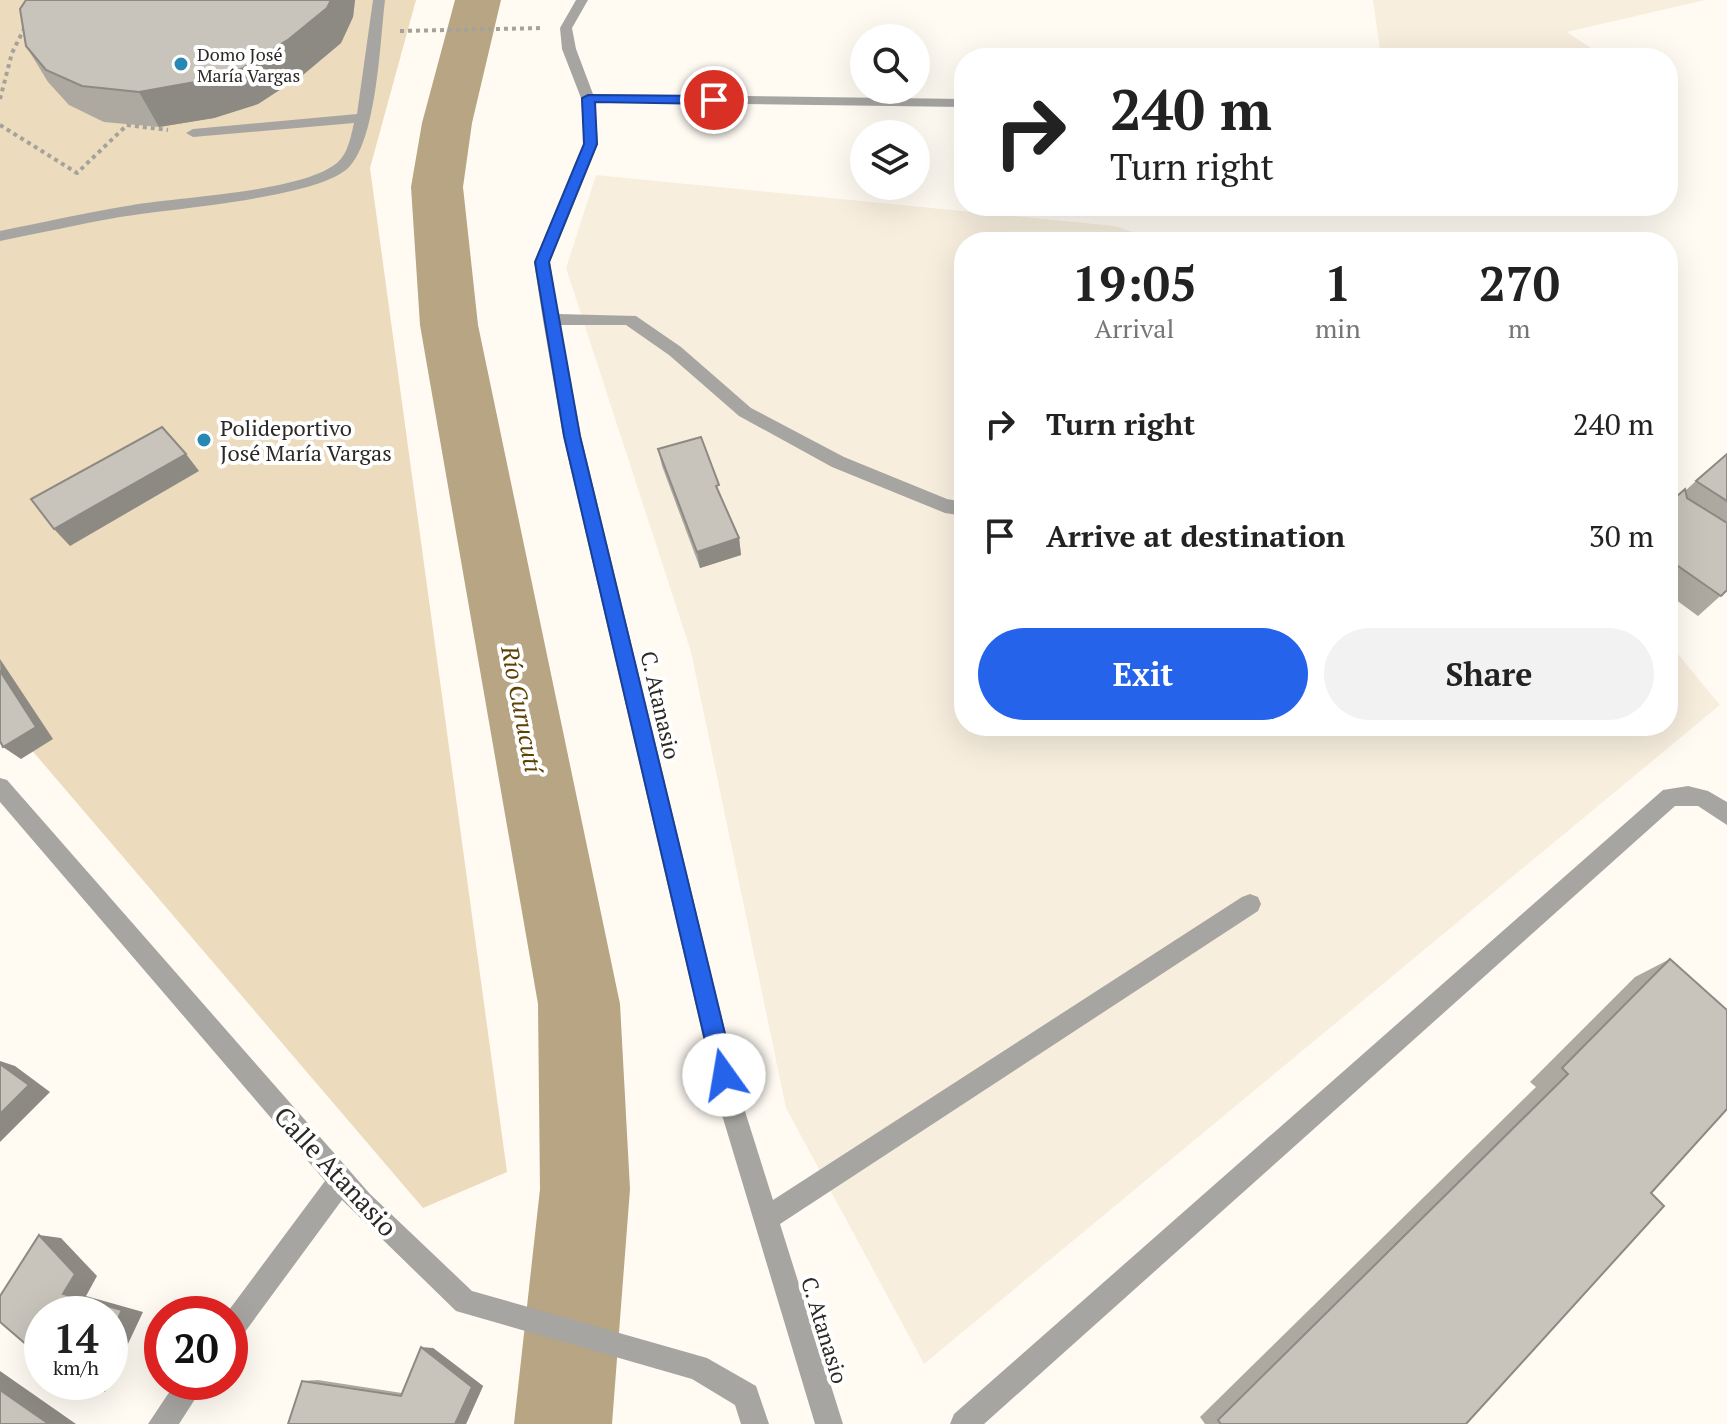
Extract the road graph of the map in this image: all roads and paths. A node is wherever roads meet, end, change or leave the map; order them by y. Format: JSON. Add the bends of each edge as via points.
{"nodes":[{"id":1,"x":379,"y":0,"type":"edge"},
{"id":2,"x":582,"y":0,"type":"edge"},
{"id":3,"x":32,"y":13,"type":"edge"},
{"id":4,"x":521,"y":28,"type":"dead end"},
{"id":5,"x":428,"y":31,"type":"dead end"},
{"id":6,"x":588,"y":98,"type":"junction"},
{"id":7,"x":0,"y":99,"type":"edge"},
{"id":8,"x":954,"y":103,"type":"edge"},
{"id":9,"x":363,"y":118,"type":"junction"},
{"id":10,"x":0,"y":125,"type":"edge"},
{"id":11,"x":193,"y":133,"type":"joint"},
{"id":12,"x":0,"y":236,"type":"edge"},
{"id":13,"x":551,"y":320,"type":"junction"},
{"id":14,"x":954,"y":507,"type":"edge"},
{"id":15,"x":0,"y":787,"type":"edge"},
{"id":16,"x":1727,"y":815,"type":"edge"},
{"id":17,"x":1250,"y":904,"type":"dead end"},
{"id":18,"x":341,"y":1180,"type":"junction"},
{"id":19,"x":766,"y":1219,"type":"junction"},
{"id":20,"x":248,"y":1307,"type":"edge"},
{"id":21,"x":180,"y":1400,"type":"edge"},
{"id":22,"x":162,"y":1424,"type":"edge"},
{"id":23,"x":755,"y":1424,"type":"edge"},
{"id":24,"x":829,"y":1424,"type":"edge"},
{"id":25,"x":964,"y":1424,"type":"edge"}],
"edges":[{"from":1,"to":9,"type":"street"},
{"from":2,"to":6,"type":"street","name":"C. Atanasio","via":[[566,28]]},
{"from":3,"to":7,"type":"path","via":[[12,53]]},
{"from":4,"to":5,"type":"path"},
{"from":6,"to":8,"type":"street"},
{"from":6,"to":13,"type":"street","name":"C. Atanasio","via":[[591,144],[542,262]]},
{"from":9,"to":11,"type":"street"},
{"from":9,"to":12,"type":"street","via":[[350,158],[321,177]]},
{"from":10,"to":11,"type":"path","via":[[77,173],[127,125]]},
{"from":13,"to":14,"type":"street","via":[[630,320],[745,412],[838,462]]},
{"from":13,"to":19,"type":"street","name":"C. Atanasio","via":[[572,436],[727,1090]]},
{"from":15,"to":18,"type":"street","name":"Calle Atanasio"},
{"from":16,"to":25,"type":"street","via":[[1690,793],[1670,797]]},
{"from":17,"to":19,"type":"street"},
{"from":18,"to":20,"type":"street"},
{"from":18,"to":23,"type":"street","name":"Calle Atanasio","via":[[465,1302],[698,1367],[746,1396]]},
{"from":19,"to":24,"type":"street","name":"C. Atanasio"},
{"from":21,"to":22,"type":"street"}]}
